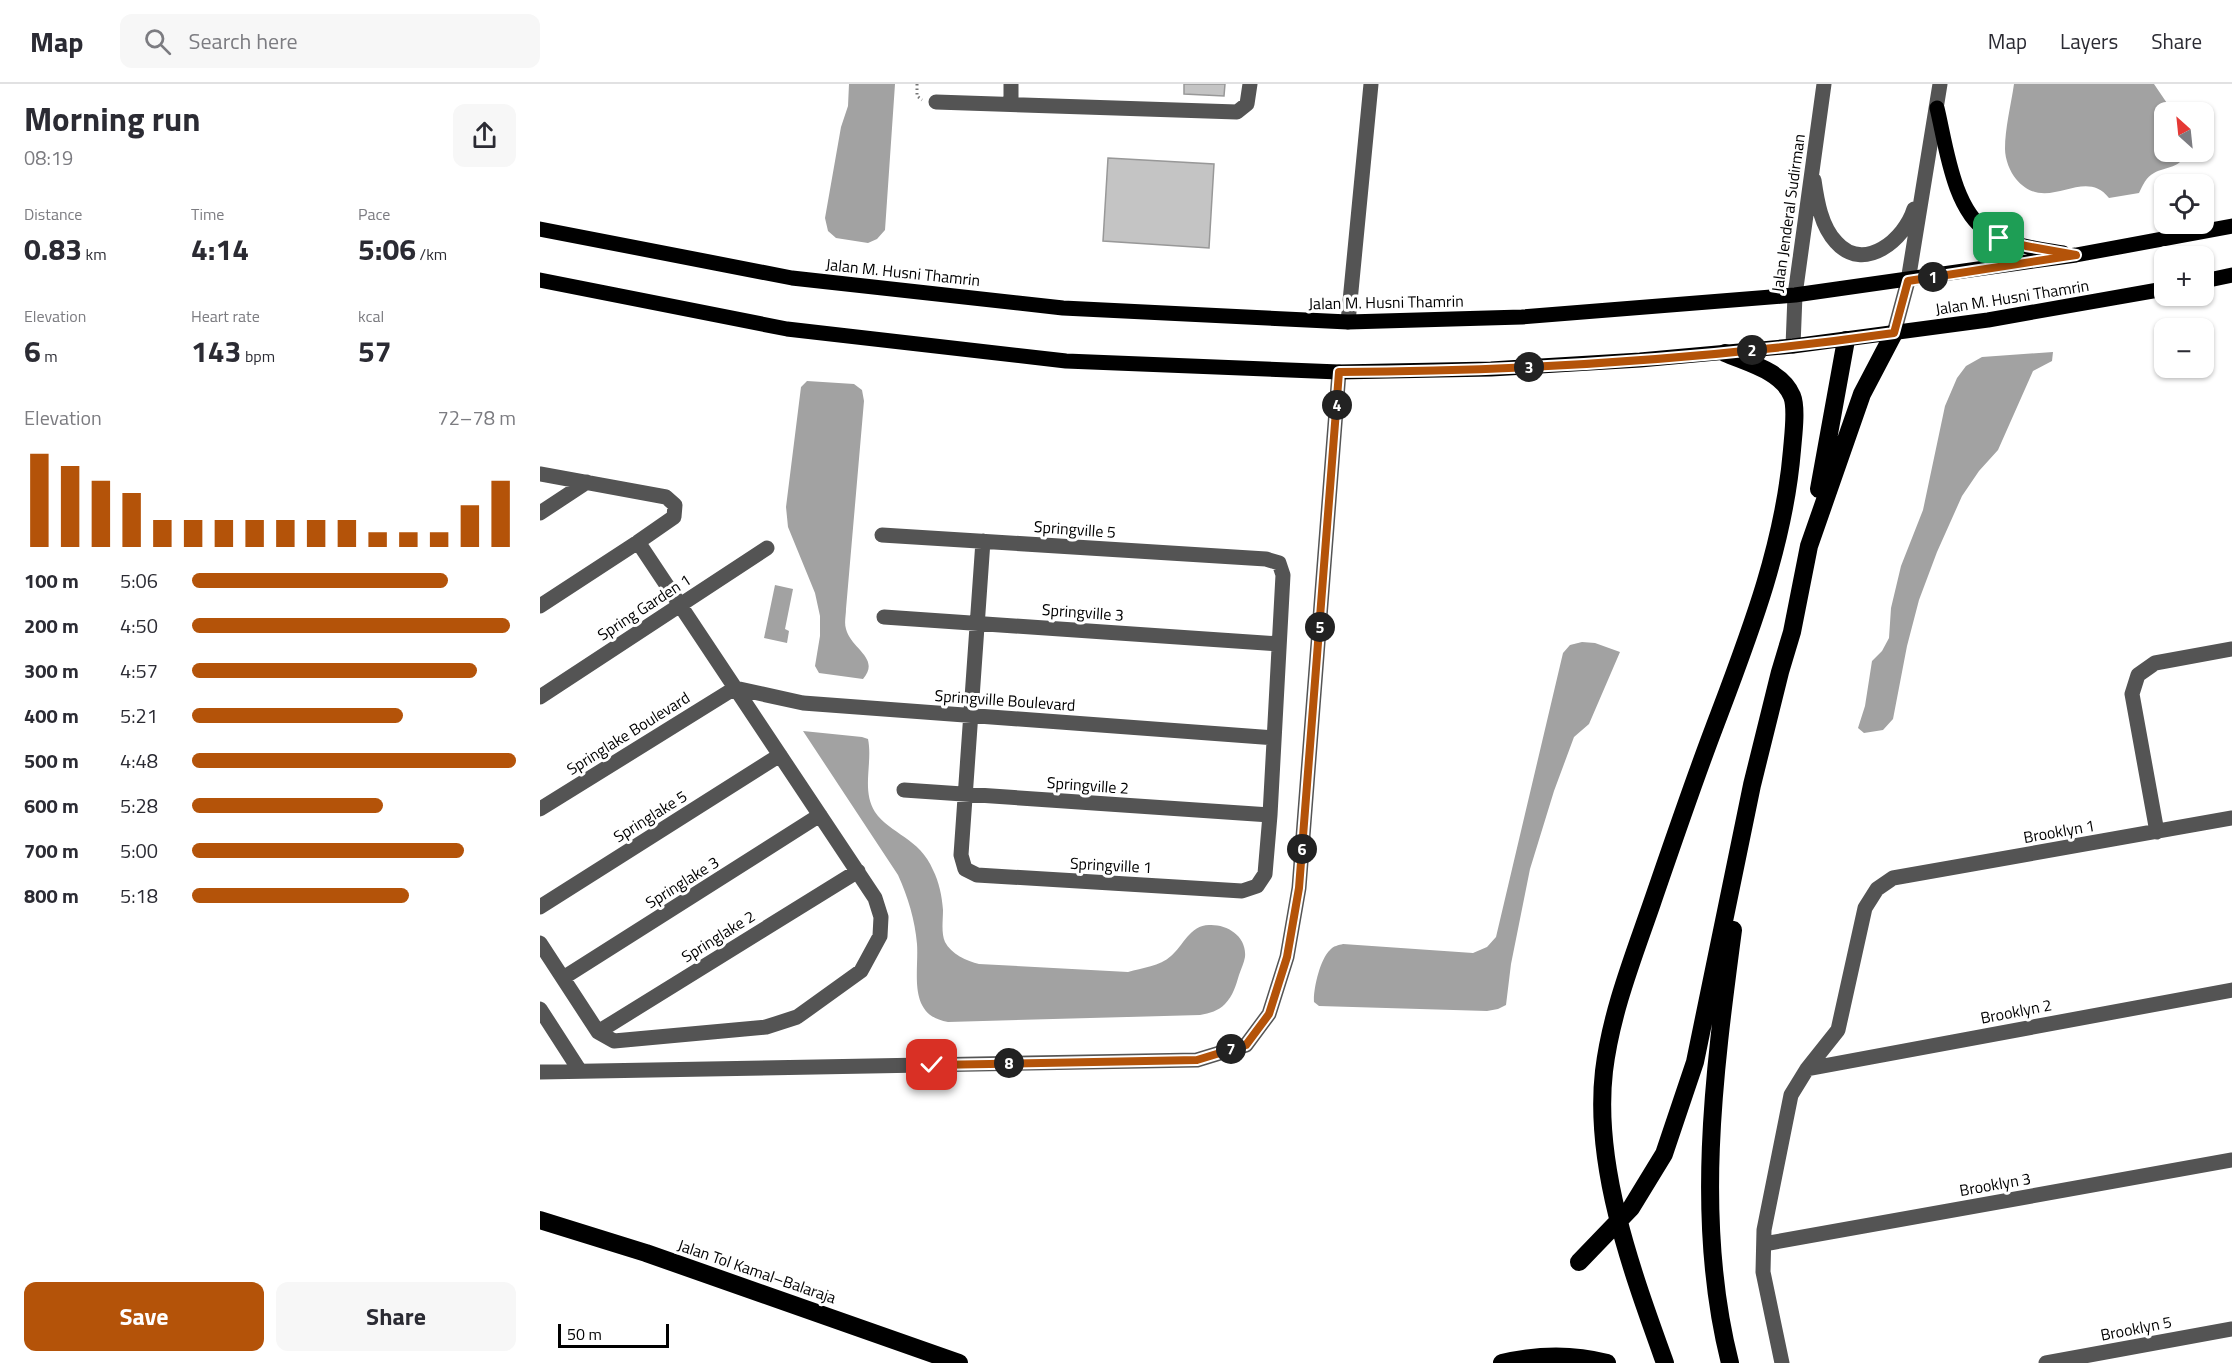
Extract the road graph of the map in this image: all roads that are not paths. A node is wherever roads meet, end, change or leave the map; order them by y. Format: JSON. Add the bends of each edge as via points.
{"nodes":[{"id":1,"x":1011,"y":84,"type":"edge"},
{"id":2,"x":1250,"y":84,"type":"edge"},
{"id":3,"x":1371,"y":84,"type":"edge"},
{"id":4,"x":1824,"y":84,"type":"edge"},
{"id":5,"x":1940,"y":84,"type":"edge"},
{"id":6,"x":936,"y":102,"type":"dead end"},
{"id":7,"x":1011,"y":104,"type":"junction"},
{"id":8,"x":1937,"y":108,"type":"junction"},
{"id":9,"x":1812,"y":165,"type":"junction"},
{"id":10,"x":1928,"y":169,"type":"junction"},
{"id":11,"x":2232,"y":226,"type":"edge"},
{"id":12,"x":540,"y":229,"type":"edge"},
{"id":13,"x":2076,"y":255,"type":"junction"},
{"id":14,"x":2232,"y":275,"type":"edge"},
{"id":15,"x":2214,"y":279,"type":"edge"},
{"id":16,"x":540,"y":280,"type":"edge"},
{"id":17,"x":1908,"y":281,"type":"junction"},
{"id":18,"x":2154,"y":291,"type":"edge"},
{"id":19,"x":1795,"y":296,"type":"junction"},
{"id":20,"x":1348,"y":322,"type":"junction"},
{"id":21,"x":1894,"y":333,"type":"junction"},
{"id":22,"x":1846,"y":340,"type":"junction"},
{"id":23,"x":1793,"y":346,"type":"junction"},
{"id":24,"x":1725,"y":353,"type":"junction"},
{"id":25,"x":1339,"y":372,"type":"junction"},
{"id":26,"x":540,"y":474,"type":"edge"},
{"id":27,"x":587,"y":482,"type":"junction"},
{"id":28,"x":540,"y":513,"type":"edge"},
{"id":29,"x":882,"y":535,"type":"dead end"},
{"id":30,"x":638,"y":542,"type":"junction"},
{"id":31,"x":983,"y":542,"type":"junction"},
{"id":32,"x":1809,"y":546,"type":"junction"},
{"id":33,"x":767,"y":548,"type":"dead end"},
{"id":34,"x":680,"y":605,"type":"junction"},
{"id":35,"x":540,"y":606,"type":"edge"},
{"id":36,"x":884,"y":617,"type":"dead end"},
{"id":37,"x":977,"y":623,"type":"junction"},
{"id":38,"x":1279,"y":644,"type":"junction"},
{"id":39,"x":2232,"y":649,"type":"edge"},
{"id":40,"x":735,"y":688,"type":"junction"},
{"id":41,"x":540,"y":697,"type":"edge"},
{"id":42,"x":971,"y":716,"type":"junction"},
{"id":43,"x":1274,"y":738,"type":"junction"},
{"id":44,"x":780,"y":755,"type":"junction"},
{"id":45,"x":1752,"y":785,"type":"junction"},
{"id":46,"x":904,"y":790,"type":"dead end"},
{"id":47,"x":965,"y":794,"type":"junction"},
{"id":48,"x":540,"y":809,"type":"edge"},
{"id":49,"x":820,"y":815,"type":"junction"},
{"id":50,"x":1270,"y":815,"type":"junction"},
{"id":51,"x":2232,"y":818,"type":"edge"},
{"id":52,"x":2157,"y":832,"type":"junction"},
{"id":53,"x":858,"y":871,"type":"junction"},
{"id":54,"x":540,"y":907,"type":"edge"},
{"id":55,"x":540,"y":943,"type":"edge"},
{"id":56,"x":563,"y":978,"type":"junction"},
{"id":57,"x":2232,"y":990,"type":"edge"},
{"id":58,"x":540,"y":1009,"type":"edge"},
{"id":59,"x":598,"y":1032,"type":"junction"},
{"id":60,"x":1807,"y":1069,"type":"junction"},
{"id":61,"x":580,"y":1071,"type":"junction"},
{"id":62,"x":540,"y":1072,"type":"edge"},
{"id":63,"x":2232,"y":1160,"type":"edge"},
{"id":64,"x":540,"y":1220,"type":"edge"},
{"id":65,"x":1764,"y":1244,"type":"junction"},
{"id":66,"x":1579,"y":1262,"type":"dead end"},
{"id":67,"x":2232,"y":1329,"type":"edge"},
{"id":68,"x":959,"y":1363,"type":"edge"},
{"id":69,"x":1502,"y":1363,"type":"edge"},
{"id":70,"x":1607,"y":1363,"type":"edge"},
{"id":71,"x":1665,"y":1363,"type":"edge"},
{"id":72,"x":1730,"y":1363,"type":"edge"},
{"id":73,"x":1782,"y":1363,"type":"edge"},
{"id":74,"x":2046,"y":1363,"type":"edge"}],
"edges":[{"from":1,"to":7,"type":"street"},
{"from":2,"to":7,"type":"street","via":[[1247,104],[1237,112]]},
{"from":3,"to":20,"type":"street"},
{"from":4,"to":9,"type":"street","name":"Jalan Jenderal Sudirman"},
{"from":5,"to":8,"type":"street"},
{"from":6,"to":7,"type":"street"},
{"from":8,"to":10,"type":"street"},
{"from":8,"to":13,"type":"main road","via":[[1959,193],[1978,224],[2012,242]]},
{"from":9,"to":10,"type":"street","via":[[1828,231],[1842,248],[1861,255],[1876,252],[1903,231],[1910,222]]},
{"from":9,"to":19,"type":"street","name":"Jalan Jenderal Sudirman"},
{"from":10,"to":17,"type":"street"},
{"from":11,"to":13,"type":"main road","name":"Jalan M. Husni Thamrin"},
{"from":12,"to":20,"type":"main road","name":"Jalan M. Husni Thamrin","via":[[792,278],[1063,308]]},
{"from":13,"to":17,"type":"main road","name":"Jalan M. Husni Thamrin"},
{"from":14,"to":15,"type":"main road"},
{"from":16,"to":25,"type":"main road","name":"Jalan M. Husni Thamrin","via":[[787,329],[845,336],[1066,361]]},
{"from":17,"to":19,"type":"main road","name":"Jalan M. Husni Thamrin"},
{"from":17,"to":21,"type":"street"},
{"from":18,"to":21,"type":"main road","name":"Jalan M. Husni Thamrin"},
{"from":19,"to":20,"type":"main road","name":"Jalan M. Husni Thamrin","via":[[1522,317]]},
{"from":19,"to":23,"type":"street","name":"Jalan Jenderal Sudirman"},
{"from":21,"to":22,"type":"main road","name":"Jalan M. Husni Thamrin"},
{"from":21,"to":32,"type":"highway","via":[[1862,394]]},
{"from":22,"to":23,"type":"main road","name":"Jalan M. Husni Thamrin"},
{"from":22,"to":32,"type":"highway"},
{"from":23,"to":24,"type":"main road","name":"Jalan M. Husni Thamrin"},
{"from":24,"to":25,"type":"main road","name":"Jalan M. Husni Thamrin","via":[[1491,369]]},
{"from":24,"to":71,"type":"highway","via":[[1778,377],[1794,398],[1786,495],[1762,597],[1627,975],[1611,1028],[1604,1073],[1604,1127],[1614,1196]]},
{"from":25,"to":61,"type":"street","via":[[1299,888],[1287,957],[1269,1014],[1246,1045],[1197,1060]]},
{"from":26,"to":27,"type":"street"},
{"from":27,"to":28,"type":"street"},
{"from":27,"to":30,"type":"street","via":[[666,497],[675,505],[674,517]]},
{"from":29,"to":31,"type":"street","name":"Springville 5"},
{"from":30,"to":34,"type":"street"},
{"from":30,"to":35,"type":"street"},
{"from":31,"to":37,"type":"street"},
{"from":31,"to":38,"type":"street","name":"Springville 5","via":[[1266,559],[1279,563],[1283,575]]},
{"from":32,"to":45,"type":"highway","via":[[1792,632]]},
{"from":33,"to":34,"type":"street","name":"Spring Garden 1"},
{"from":34,"to":40,"type":"street"},
{"from":34,"to":41,"type":"street","name":"Spring Garden 1"},
{"from":36,"to":37,"type":"street","name":"Springville 3"},
{"from":37,"to":38,"type":"street","name":"Springville 3"},
{"from":37,"to":42,"type":"street"},
{"from":38,"to":43,"type":"street"},
{"from":39,"to":52,"type":"street","via":[[2156,663],[2138,675],[2132,694]]},
{"from":40,"to":42,"type":"street","name":"Springville Boulevard","via":[[803,703]]},
{"from":40,"to":44,"type":"street"},
{"from":40,"to":48,"type":"street","name":"Springlake Boulevard"},
{"from":42,"to":43,"type":"street","name":"Springville Boulevard"},
{"from":42,"to":47,"type":"street"},
{"from":43,"to":50,"type":"street"},
{"from":44,"to":49,"type":"street"},
{"from":44,"to":54,"type":"street","name":"Springlake 5"},
{"from":45,"to":66,"type":"highway","via":[[1695,1062],[1664,1154],[1631,1208]]},
{"from":45,"to":72,"type":"highway","via":[[1717,1067],[1710,1178],[1713,1262]]},
{"from":46,"to":47,"type":"street","name":"Springville 2"},
{"from":47,"to":50,"type":"street","name":"Springville 2"},
{"from":47,"to":50,"type":"street","name":"Springville 1","via":[[961,855],[964,869],[977,875],[1242,891],[1257,886],[1265,874]]},
{"from":49,"to":53,"type":"street"},
{"from":49,"to":56,"type":"street","name":"Springlake 3"},
{"from":51,"to":52,"type":"street","name":"Brooklyn 1"},
{"from":52,"to":60,"type":"street","name":"Brooklyn 1","via":[[1893,878],[1876,890],[1865,908],[1838,1030]]},
{"from":53,"to":59,"type":"street","name":"Springlake 2"},
{"from":53,"to":59,"type":"street","via":[[875,898],[881,917],[880,936],[861,971],[797,1017],[766,1027],[614,1041]]},
{"from":55,"to":56,"type":"street"},
{"from":56,"to":59,"type":"street"},
{"from":57,"to":60,"type":"street","name":"Brooklyn 2"},
{"from":58,"to":61,"type":"street"},
{"from":60,"to":65,"type":"street","via":[[1791,1095]]},
{"from":61,"to":62,"type":"street"},
{"from":63,"to":65,"type":"street","name":"Brooklyn 3"},
{"from":64,"to":68,"type":"highway","name":"Jalan Tol Kamal–Balaraja","via":[[646,1253]]},
{"from":65,"to":73,"type":"street","via":[[1763,1272]]},
{"from":67,"to":74,"type":"street","name":"Brooklyn 5"},
{"from":69,"to":70,"type":"highway","via":[[1543,1357]]}]}
